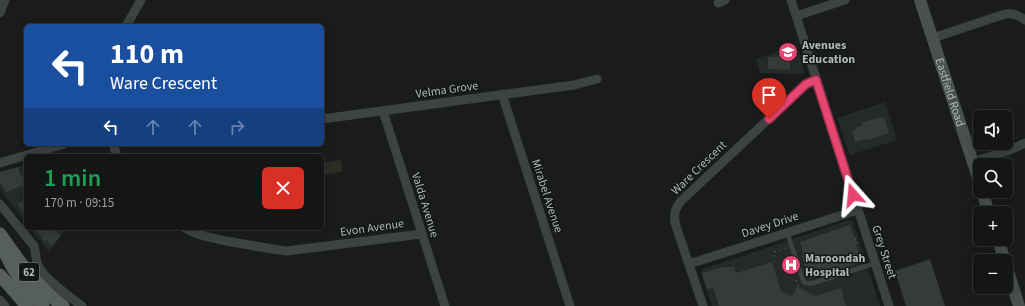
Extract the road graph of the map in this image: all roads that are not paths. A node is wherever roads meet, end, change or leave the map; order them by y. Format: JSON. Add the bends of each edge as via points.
{"nodes":[{"id":1,"x":5,"y":0,"type":"edge"},
{"id":2,"x":141,"y":0,"type":"edge"},
{"id":3,"x":791,"y":0,"type":"edge"},
{"id":4,"x":844,"y":0,"type":"edge"},
{"id":5,"x":920,"y":0,"type":"edge"},
{"id":6,"x":0,"y":13,"type":"edge"},
{"id":7,"x":796,"y":16,"type":"junction"},
{"id":8,"x":1025,"y":20,"type":"edge"},
{"id":9,"x":127,"y":24,"type":"edge"},
{"id":10,"x":933,"y":38,"type":"junction"},
{"id":11,"x":597,"y":79,"type":"dead end"},
{"id":12,"x":816,"y":80,"type":"junction"},
{"id":13,"x":502,"y":94,"type":"junction"},
{"id":14,"x":383,"y":111,"type":"junction"},
{"id":15,"x":324,"y":119,"type":"edge"},
{"id":16,"x":1025,"y":143,"type":"edge"},
{"id":17,"x":57,"y":146,"type":"edge"},
{"id":18,"x":30,"y":154,"type":"edge"},
{"id":19,"x":24,"y":156,"type":"edge"},
{"id":20,"x":985,"y":158,"type":"edge"},
{"id":21,"x":973,"y":162,"type":"edge"},
{"id":22,"x":0,"y":163,"type":"edge"},
{"id":23,"x":0,"y":204,"type":"edge"},
{"id":24,"x":858,"y":210,"type":"junction"},
{"id":25,"x":24,"y":229,"type":"edge"},
{"id":26,"x":25,"y":230,"type":"edge"},
{"id":27,"x":188,"y":230,"type":"edge"},
{"id":28,"x":787,"y":232,"type":"junction"},
{"id":29,"x":0,"y":234,"type":"edge"},
{"id":30,"x":421,"y":234,"type":"junction"},
{"id":31,"x":0,"y":239,"type":"edge"},
{"id":32,"x":876,"y":263,"type":"junction"},
{"id":33,"x":689,"y":264,"type":"junction"},
{"id":34,"x":0,"y":275,"type":"edge"},
{"id":35,"x":1013,"y":287,"type":"edge"},
{"id":36,"x":0,"y":300,"type":"edge"},
{"id":37,"x":1025,"y":303,"type":"edge"},
{"id":38,"x":5,"y":306,"type":"edge"},
{"id":39,"x":27,"y":306,"type":"edge"},
{"id":40,"x":43,"y":306,"type":"edge"},
{"id":41,"x":63,"y":306,"type":"edge"},
{"id":42,"x":82,"y":306,"type":"edge"},
{"id":43,"x":445,"y":306,"type":"edge"},
{"id":44,"x":570,"y":306,"type":"edge"},
{"id":45,"x":703,"y":306,"type":"edge"},
{"id":46,"x":889,"y":306,"type":"edge"},
{"id":47,"x":1019,"y":306,"type":"edge"}],
"edges":[{"from":1,"to":6,"type":"street"},
{"from":2,"to":9,"type":"street"},
{"from":3,"to":7,"type":"street","name":"Grey Street"},
{"from":4,"to":7,"type":"street"},
{"from":5,"to":10,"type":"main road","name":"Eastfield Road"},
{"from":7,"to":12,"type":"street","name":"Grey Street"},
{"from":8,"to":10,"type":"street","via":[[1016,14],[1005,14]]},
{"from":10,"to":21,"type":"main road","name":"Eastfield Road"},
{"from":11,"to":13,"type":"street","name":"Velma Grove","via":[[574,85]]},
{"from":12,"to":24,"type":"street","name":"Grey Street"},
{"from":12,"to":33,"type":"street","name":"Ware Crescent","via":[[806,84],[676,207],[676,223]]},
{"from":13,"to":14,"type":"street","name":"Velma Grove"},
{"from":13,"to":44,"type":"street","name":"Mirabel Avenue"},
{"from":14,"to":15,"type":"street","name":"Velma Grove"},
{"from":14,"to":30,"type":"street","name":"Valda Avenue"},
{"from":16,"to":20,"type":"street"},
{"from":17,"to":18,"type":"street"},
{"from":19,"to":22,"type":"street"},
{"from":23,"to":25,"type":"street"},
{"from":24,"to":28,"type":"street","name":"Davey Drive"},
{"from":24,"to":32,"type":"street","name":"Grey Street"},
{"from":26,"to":42,"type":"street","via":[[34,246],[38,267],[56,286]]},
{"from":27,"to":30,"type":"street","name":"Evon Avenue","via":[[216,238],[287,251]]},
{"from":28,"to":32,"type":"lane","via":[[806,283]]},
{"from":28,"to":33,"type":"street","name":"Davey Drive"},
{"from":29,"to":41,"type":"main road","number":"62","via":[[25,268]]},
{"from":30,"to":43,"type":"street","name":"Valda Avenue"},
{"from":31,"to":40,"type":"main road","via":[[19,278]]},
{"from":32,"to":46,"type":"street","name":"Grey Street"},
{"from":33,"to":45,"type":"street","name":"Ware Crescent"},
{"from":34,"to":39,"type":"main road","number":"62"},
{"from":35,"to":47,"type":"main road"},
{"from":36,"to":38,"type":"street"},
{"from":37,"to":47,"type":"street"}]}
